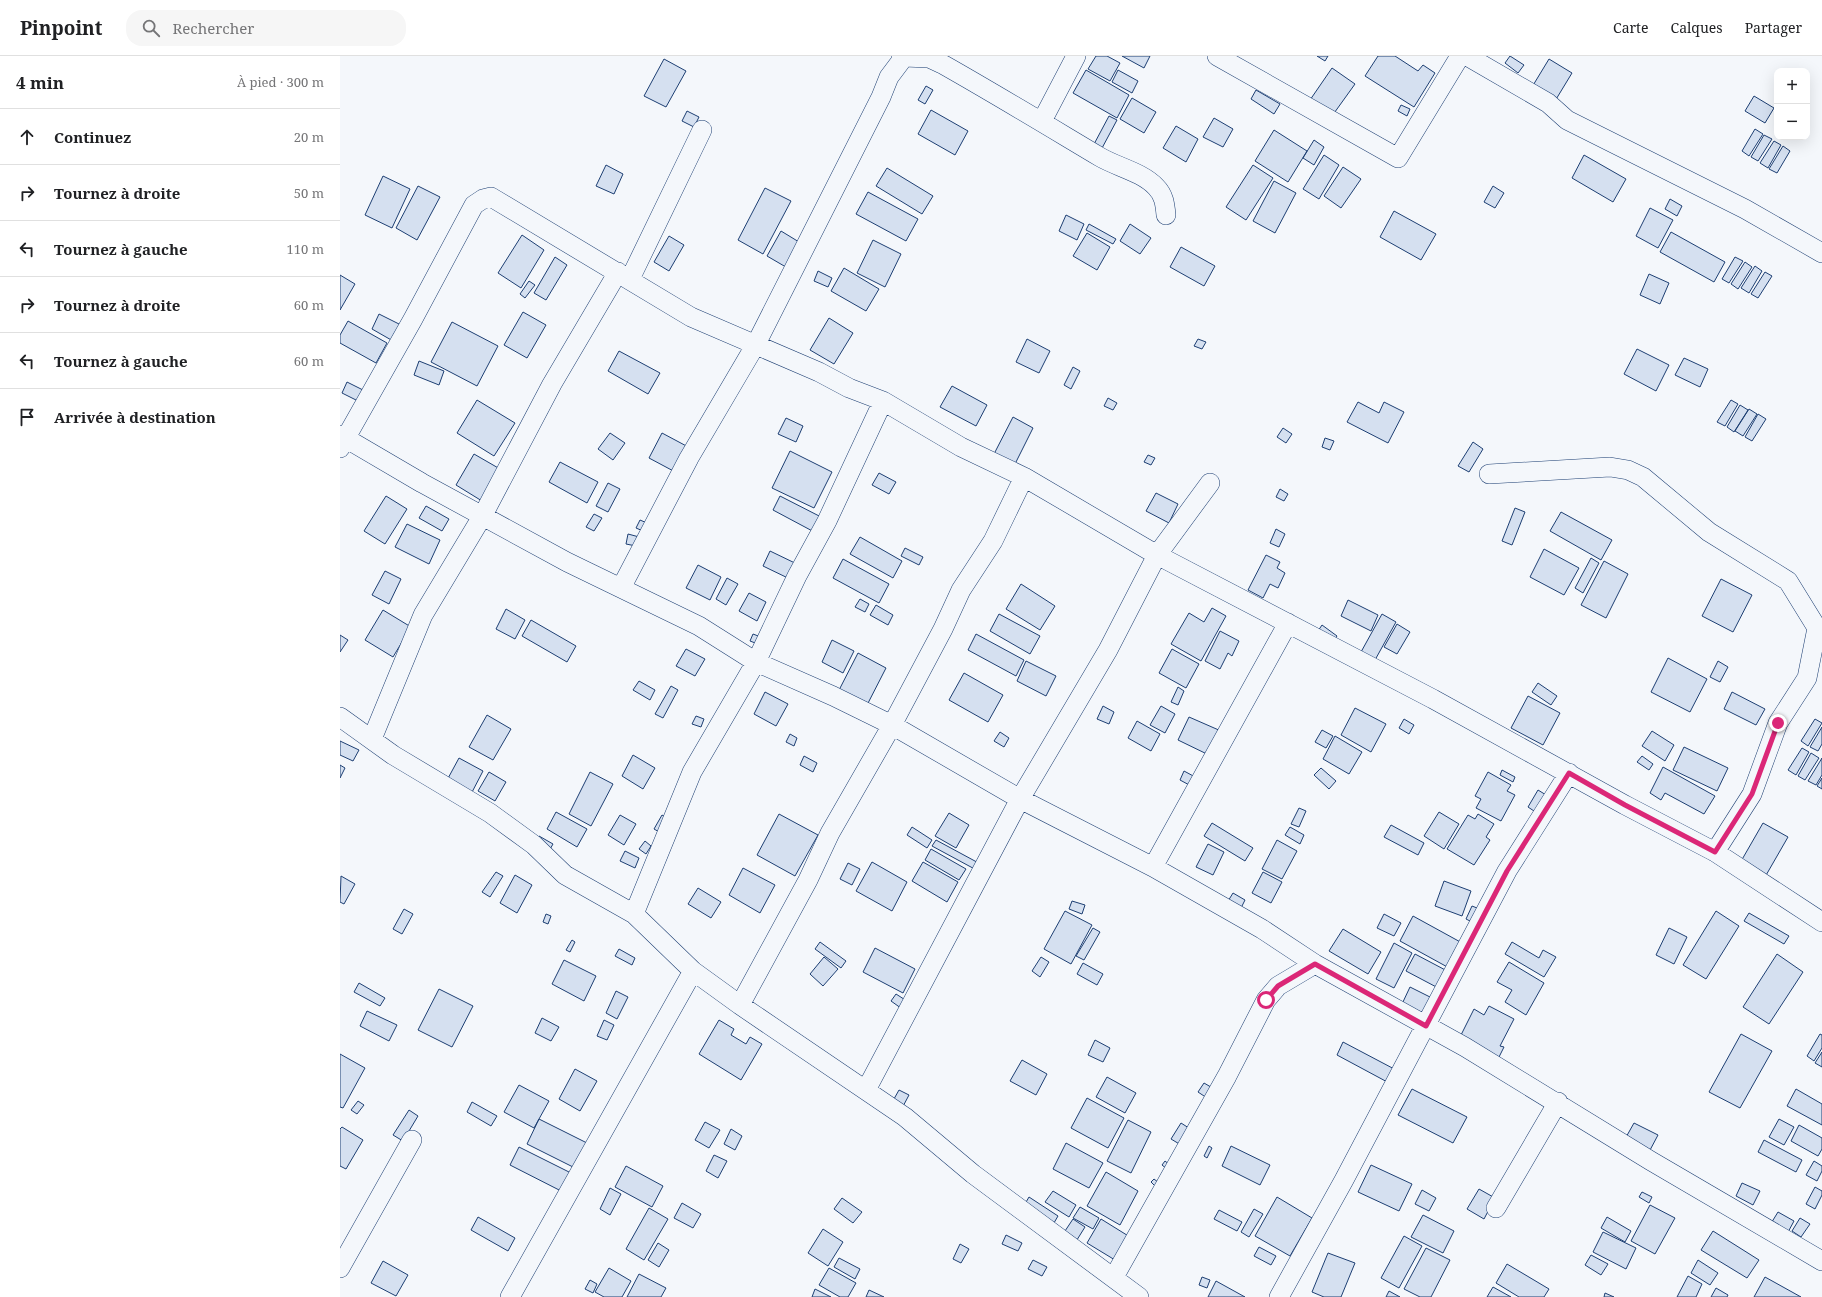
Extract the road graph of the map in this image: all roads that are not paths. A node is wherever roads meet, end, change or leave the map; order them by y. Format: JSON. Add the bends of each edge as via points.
{"nodes":[{"id":1,"x":1076,"y":56,"type":"edge"},
{"id":2,"x":1217,"y":56,"type":"edge"},
{"id":3,"x":1460,"y":56,"type":"edge"},
{"id":4,"x":1467,"y":56,"type":"edge"},
{"id":5,"x":902,"y":57,"type":"edge"},
{"id":6,"x":1042,"y":121,"type":"junction"},
{"id":7,"x":702,"y":130,"type":"dead end"},
{"id":8,"x":1166,"y":215,"type":"dead end"},
{"id":9,"x":1822,"y":253,"type":"edge"},
{"id":10,"x":624,"y":276,"type":"junction"},
{"id":11,"x":756,"y":344,"type":"junction"},
{"id":12,"x":883,"y":400,"type":"junction"},
{"id":13,"x":342,"y":440,"type":"edge"},
{"id":14,"x":1490,"y":474,"type":"dead end"},
{"id":15,"x":1024,"y":477,"type":"junction"},
{"id":16,"x":1210,"y":483,"type":"dead end"},
{"id":17,"x":483,"y":516,"type":"junction"},
{"id":18,"x":1157,"y":555,"type":"junction"},
{"id":19,"x":621,"y":588,"type":"junction"},
{"id":20,"x":1288,"y":623,"type":"junction"},
{"id":21,"x":756,"y":662,"type":"junction"},
{"id":22,"x":340,"y":717,"type":"edge"},
{"id":23,"x":892,"y":725,"type":"junction"},
{"id":24,"x":372,"y":739,"type":"junction"},
{"id":25,"x":1569,"y":773,"type":"junction"},
{"id":26,"x":1020,"y":799,"type":"junction"},
{"id":27,"x":1715,"y":852,"type":"junction"},
{"id":28,"x":1153,"y":867,"type":"junction"},
{"id":29,"x":634,"y":914,"type":"junction"},
{"id":30,"x":1822,"y":922,"type":"edge"},
{"id":31,"x":1315,"y":964,"type":"junction"},
{"id":32,"x":694,"y":970,"type":"junction"},
{"id":33,"x":740,"y":1005,"type":"junction"},
{"id":34,"x":1426,"y":1026,"type":"junction"},
{"id":35,"x":866,"y":1090,"type":"junction"},
{"id":36,"x":1558,"y":1102,"type":"junction"},
{"id":37,"x":412,"y":1140,"type":"dead end"},
{"id":38,"x":1496,"y":1208,"type":"dead end"},
{"id":39,"x":1822,"y":1261,"type":"edge"},
{"id":40,"x":340,"y":1268,"type":"edge"},
{"id":41,"x":1114,"y":1277,"type":"junction"},
{"id":42,"x":510,"y":1297,"type":"edge"},
{"id":43,"x":1139,"y":1297,"type":"edge"},
{"id":44,"x":1279,"y":1297,"type":"edge"}],
"edges":[{"from":1,"to":6,"type":"street"},
{"from":2,"to":3,"type":"street","via":[[1398,158]]},
{"from":4,"to":9,"type":"street","via":[[1548,104],[1567,120],[1745,209]]},
{"from":5,"to":6,"type":"street","via":[[929,58]]},
{"from":5,"to":11,"type":"street","via":[[889,77]]},
{"from":6,"to":8,"type":"street","via":[[1101,158],[1156,186],[1164,198]]},
{"from":7,"to":10,"type":"street"},
{"from":10,"to":11,"type":"street","via":[[691,317]]},
{"from":10,"to":13,"type":"street","via":[[491,197],[483,199],[474,205],[413,319]]},
{"from":10,"to":17,"type":"street","via":[[552,384]]},
{"from":11,"to":12,"type":"street","via":[[849,388]]},
{"from":11,"to":19,"type":"street","via":[[689,458]]},
{"from":12,"to":15,"type":"street","via":[[961,447]]},
{"from":12,"to":21,"type":"street","via":[[827,521],[797,576]]},
{"from":13,"to":17,"type":"street"},
{"from":14,"to":27,"type":"street","via":[[1610,467],[1643,477],[1709,532],[1788,581],[1817,628],[1806,678],[1778,723],[1752,794]]},
{"from":15,"to":18,"type":"street"},
{"from":15,"to":23,"type":"street","via":[[993,541],[961,590]]},
{"from":16,"to":18,"type":"street"},
{"from":17,"to":19,"type":"street"},
{"from":17,"to":24,"type":"street","via":[[423,615]]},
{"from":18,"to":20,"type":"street"},
{"from":18,"to":26,"type":"street","via":[[1108,650]]},
{"from":19,"to":21,"type":"street","via":[[699,626]]},
{"from":20,"to":25,"type":"street"},
{"from":20,"to":28,"type":"street"},
{"from":21,"to":23,"type":"street"},
{"from":21,"to":29,"type":"street","via":[[692,772]]},
{"from":22,"to":24,"type":"street"},
{"from":23,"to":26,"type":"street"},
{"from":23,"to":33,"type":"street","via":[[830,833],[808,880]]},
{"from":24,"to":29,"type":"street","via":[[393,755],[490,813],[534,845],[565,875]]},
{"from":25,"to":27,"type":"street"},
{"from":25,"to":34,"type":"street","via":[[1507,871]]},
{"from":26,"to":28,"type":"street"},
{"from":26,"to":35,"type":"street"},
{"from":27,"to":30,"type":"street"},
{"from":28,"to":31,"type":"street","via":[[1262,929]]},
{"from":29,"to":32,"type":"street"},
{"from":31,"to":34,"type":"street"},
{"from":31,"to":41,"type":"street","via":[[1278,986],[1266,1000],[1227,1076]]},
{"from":32,"to":33,"type":"street"},
{"from":32,"to":42,"type":"street"},
{"from":33,"to":35,"type":"street"},
{"from":34,"to":36,"type":"street","via":[[1465,1046]]},
{"from":34,"to":44,"type":"street"},
{"from":35,"to":41,"type":"street","via":[[905,1117],[973,1174]]},
{"from":36,"to":38,"type":"street"},
{"from":36,"to":39,"type":"street","via":[[1651,1161]]},
{"from":37,"to":40,"type":"street"},
{"from":41,"to":43,"type":"street"}]}
